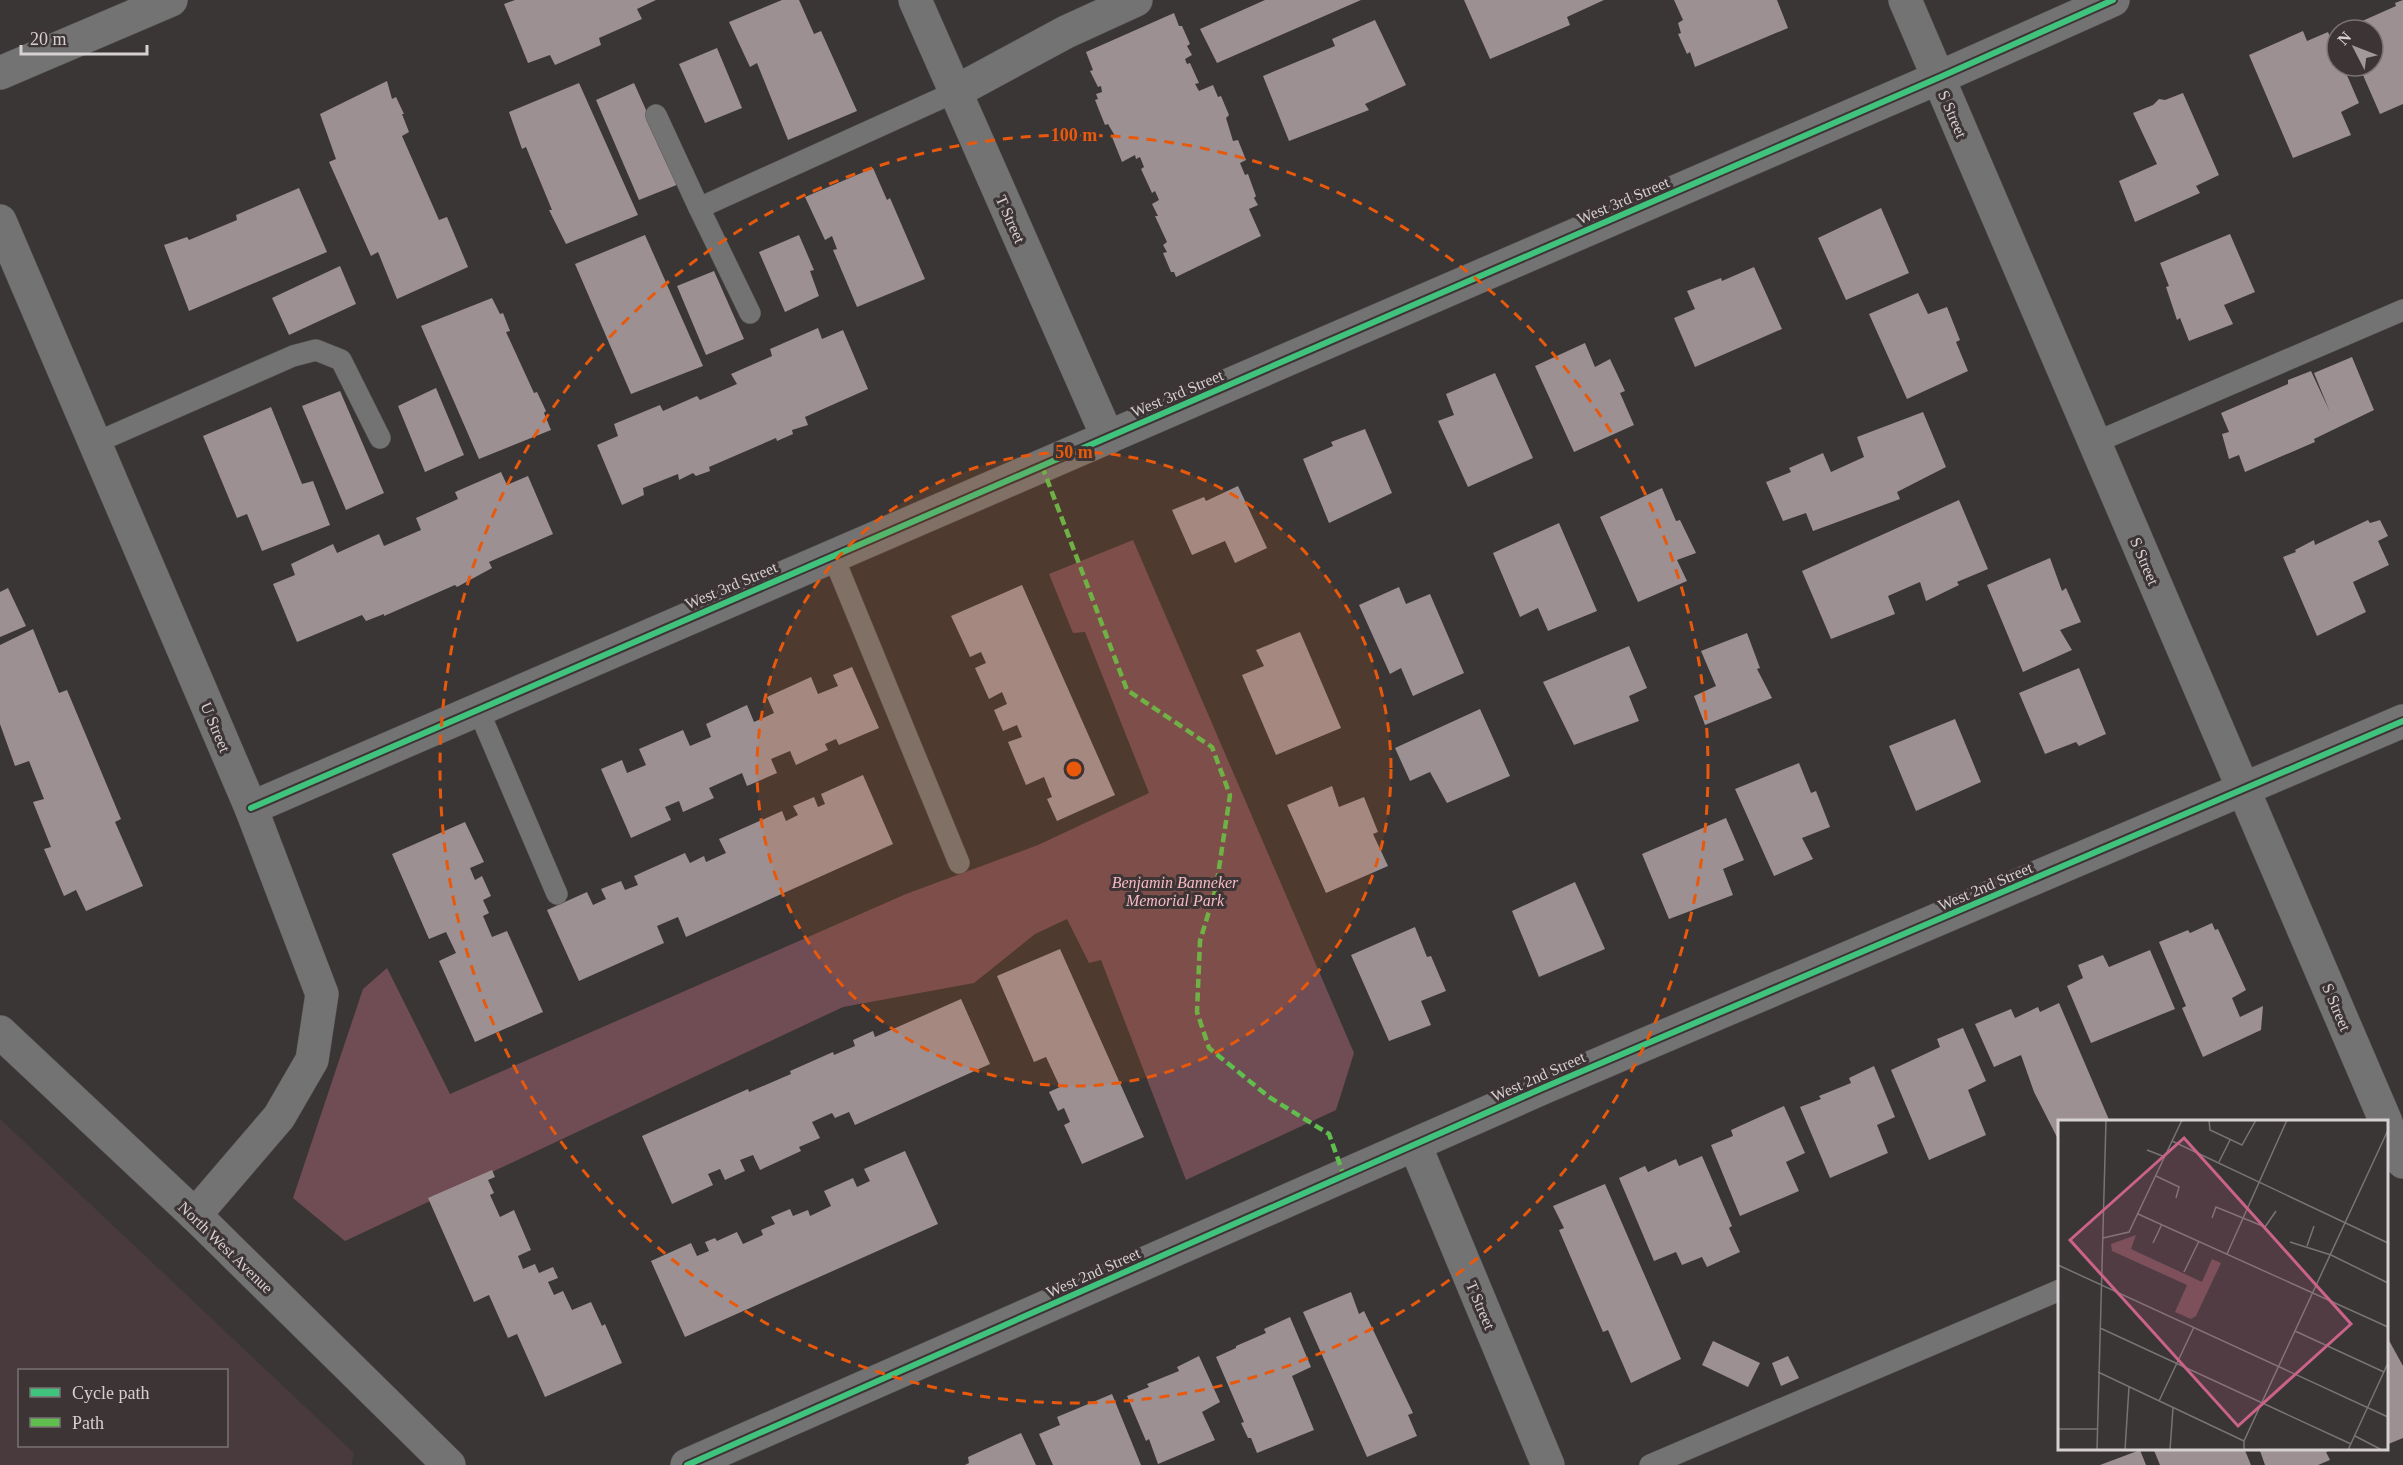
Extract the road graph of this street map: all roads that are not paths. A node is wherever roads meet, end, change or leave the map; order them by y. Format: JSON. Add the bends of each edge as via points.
{"nodes":[{"id":1,"x":171,"y":0,"type":"edge"},
{"id":2,"x":915,"y":0,"type":"edge"},
{"id":3,"x":1136,"y":0,"type":"edge"},
{"id":4,"x":1905,"y":0,"type":"edge"},
{"id":5,"x":2113,"y":0,"type":"edge"},
{"id":6,"x":0,"y":73,"type":"edge"},
{"id":7,"x":1938,"y":78,"type":"junction"},
{"id":8,"x":955,"y":92,"type":"junction"},
{"id":9,"x":656,"y":115,"type":"dead end"},
{"id":10,"x":699,"y":208,"type":"junction"},
{"id":11,"x":0,"y":221,"type":"edge"},
{"id":12,"x":8,"y":263,"type":"edge"},
{"id":13,"x":2403,"y":310,"type":"edge"},
{"id":14,"x":750,"y":313,"type":"dead end"},
{"id":15,"x":380,"y":438,"type":"dead end"},
{"id":16,"x":1108,"y":438,"type":"junction"},
{"id":17,"x":95,"y":443,"type":"junction"},
{"id":18,"x":2094,"y":443,"type":"junction"},
{"id":19,"x":833,"y":556,"type":"junction"},
{"id":20,"x":478,"y":709,"type":"junction"},
{"id":21,"x":2403,"y":722,"type":"edge"},
{"id":22,"x":2244,"y":791,"type":"junction"},
{"id":23,"x":250,"y":808,"type":"junction"},
{"id":24,"x":959,"y":863,"type":"dead end"},
{"id":25,"x":557,"y":894,"type":"dead end"},
{"id":26,"x":0,"y":1032,"type":"edge"},
{"id":27,"x":2384,"y":1120,"type":"edge"},
{"id":28,"x":1415,"y":1145,"type":"junction"},
{"id":29,"x":195,"y":1215,"type":"junction"},
{"id":30,"x":2058,"y":1291,"type":"edge"},
{"id":31,"x":449,"y":1465,"type":"edge"},
{"id":32,"x":687,"y":1465,"type":"edge"},
{"id":33,"x":1548,"y":1465,"type":"edge"},
{"id":34,"x":1650,"y":1465,"type":"edge"}],
"edges":[{"from":1,"to":6,"type":"street"},
{"from":2,"to":8,"type":"street","name":"T Street"},
{"from":3,"to":8,"type":"street","via":[[1066,32]]},
{"from":4,"to":7,"type":"street","name":"S Street"},
{"from":5,"to":7,"type":"street","name":"West 3rd Street"},
{"from":7,"to":16,"type":"street","name":"West 3rd Street"},
{"from":7,"to":18,"type":"street","name":"S Street"},
{"from":8,"to":10,"type":"lane"},
{"from":8,"to":16,"type":"street","name":"T Street"},
{"from":9,"to":10,"type":"lane"},
{"from":10,"to":14,"type":"lane"},
{"from":11,"to":12,"type":"street","name":"U Street"},
{"from":12,"to":17,"type":"street","name":"U Street"},
{"from":13,"to":18,"type":"lane"},
{"from":15,"to":17,"type":"lane","via":[[341,360],[316,350],[293,356]]},
{"from":16,"to":19,"type":"street","name":"West 3rd Street"},
{"from":17,"to":23,"type":"street","name":"U Street"},
{"from":18,"to":22,"type":"street","name":"S Street"},
{"from":19,"to":20,"type":"street","name":"West 3rd Street"},
{"from":19,"to":24,"type":"lane"},
{"from":20,"to":23,"type":"street","name":"West 3rd Street"},
{"from":20,"to":25,"type":"lane"},
{"from":21,"to":22,"type":"street","name":"West 2nd Street"},
{"from":22,"to":27,"type":"street","name":"S Street"},
{"from":22,"to":28,"type":"street","name":"West 2nd Street"},
{"from":23,"to":29,"type":"street","name":"U Street","via":[[322,994],[312,1060],[279,1118]]},
{"from":26,"to":29,"type":"street","name":"North West Avenue"},
{"from":28,"to":32,"type":"street","name":"West 2nd Street"},
{"from":28,"to":33,"type":"street","name":"T Street"},
{"from":29,"to":31,"type":"street","name":"North West Avenue"},
{"from":30,"to":34,"type":"lane"}]}
